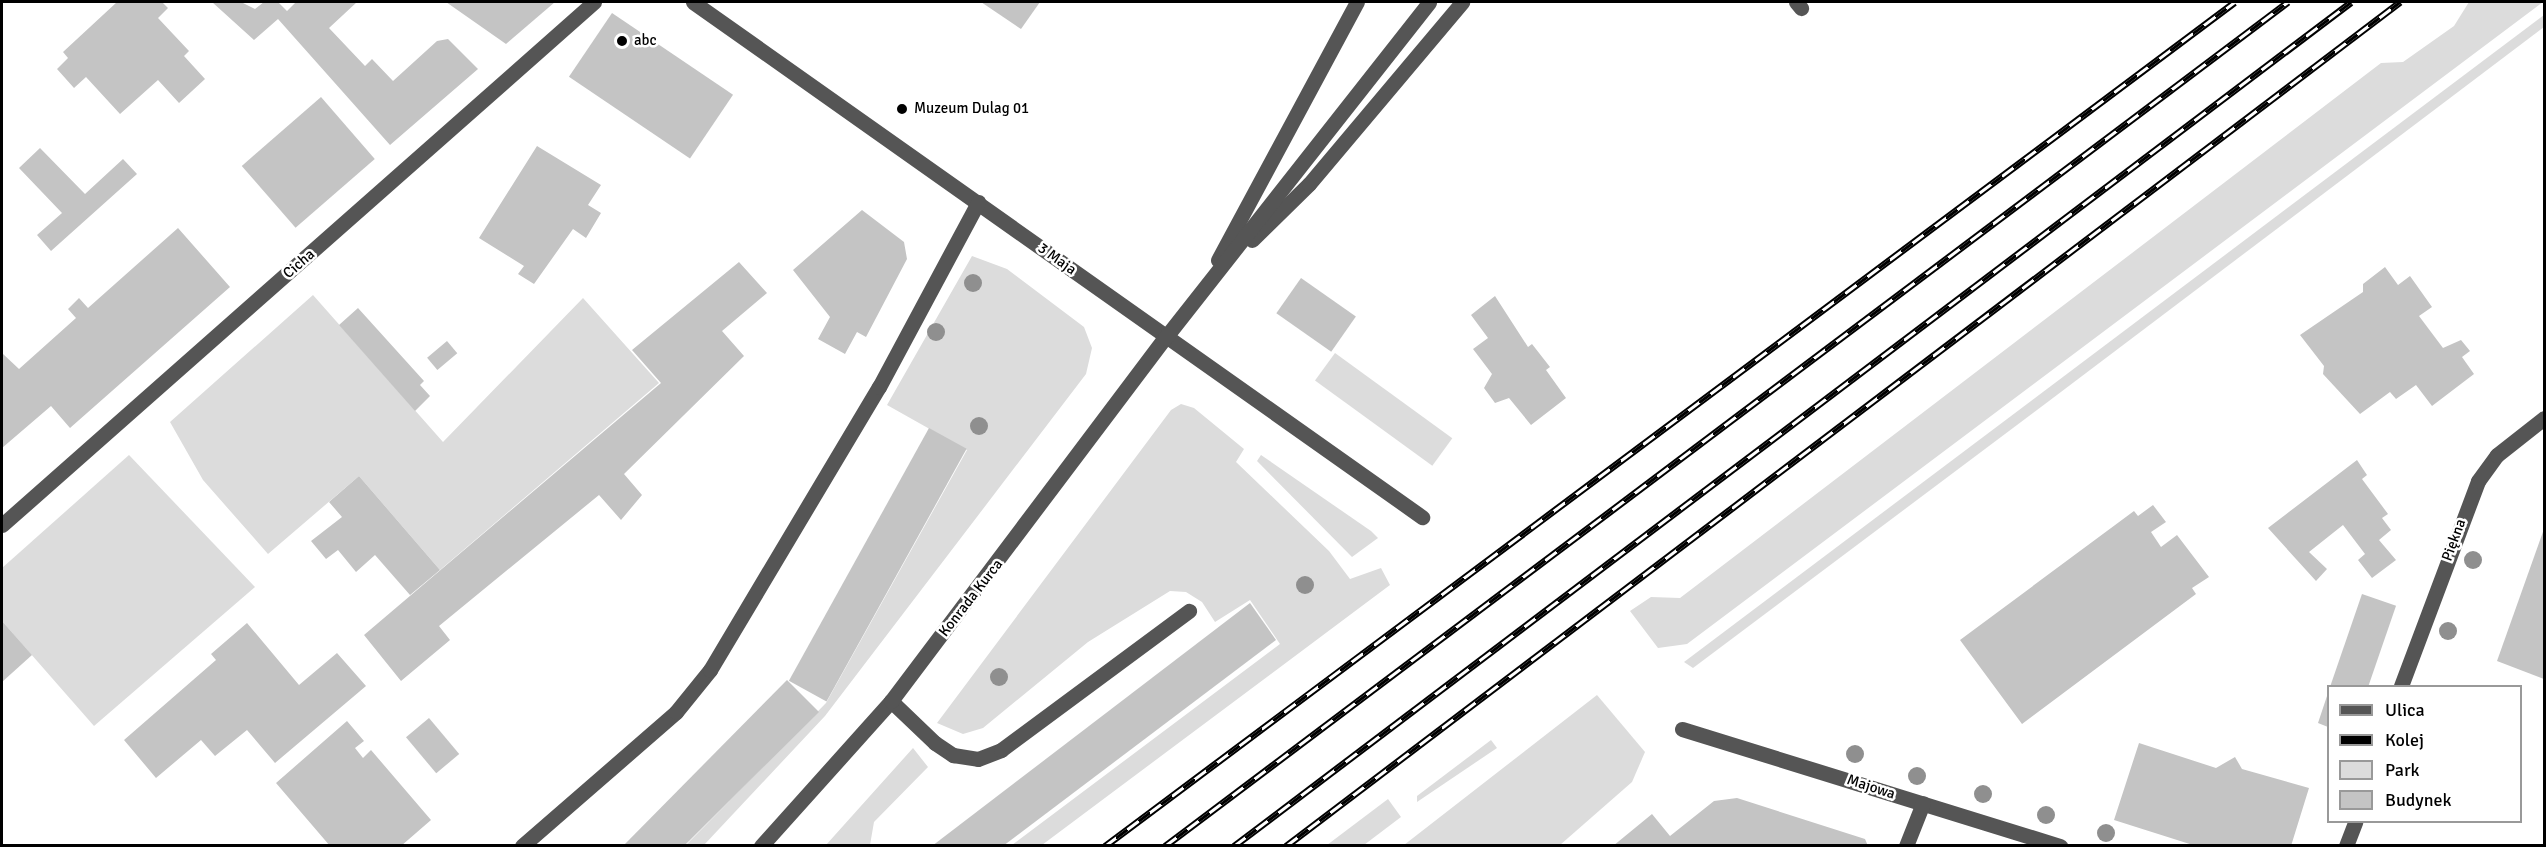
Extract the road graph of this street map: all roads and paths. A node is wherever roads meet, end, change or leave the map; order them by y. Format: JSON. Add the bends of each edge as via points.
{"nodes":[{"id":1,"x":594,"y":2,"type":"edge"},
{"id":2,"x":693,"y":2,"type":"edge"},
{"id":3,"x":1357,"y":2,"type":"edge"},
{"id":4,"x":1429,"y":2,"type":"edge"},
{"id":5,"x":1462,"y":2,"type":"edge"},
{"id":6,"x":978,"y":202,"type":"junction"},
{"id":7,"x":1205,"y":287,"type":"junction"},
{"id":8,"x":1165,"y":338,"type":"junction"},
{"id":9,"x":2544,"y":418,"type":"edge"},
{"id":10,"x":1422,"y":517,"type":"dead end"},
{"id":11,"x":2,"y":525,"type":"edge"},
{"id":12,"x":1189,"y":611,"type":"dead end"},
{"id":13,"x":2402,"y":685,"type":"edge"},
{"id":14,"x":891,"y":701,"type":"junction"},
{"id":15,"x":1682,"y":729,"type":"dead end"},
{"id":16,"x":1923,"y":803,"type":"junction"},
{"id":17,"x":2355,"y":823,"type":"edge"},
{"id":18,"x":522,"y":846,"type":"edge"},
{"id":19,"x":761,"y":846,"type":"edge"},
{"id":20,"x":1906,"y":846,"type":"edge"},
{"id":21,"x":2060,"y":846,"type":"edge"},
{"id":22,"x":2346,"y":846,"type":"edge"}],
"edges":[{"from":1,"to":11,"type":"street","name":"Cicha"},
{"from":2,"to":6,"type":"street","name":"3 Maja"},
{"from":3,"to":7,"type":"street","via":[[1251,192]]},
{"from":4,"to":7,"type":"street"},
{"from":5,"to":7,"type":"street","via":[[1309,184]]},
{"from":6,"to":8,"type":"street","name":"3 Maja"},
{"from":6,"to":18,"type":"street","via":[[879,387],[710,670],[676,712]]},
{"from":7,"to":8,"type":"street","name":"Konrada Kurca"},
{"from":8,"to":10,"type":"street","name":"3 Maja"},
{"from":8,"to":14,"type":"street","name":"Konrada Kurca"},
{"from":9,"to":13,"type":"street","name":"Piękna","via":[[2497,455],[2478,481]]},
{"from":12,"to":14,"type":"street","via":[[1001,750],[978,759],[953,755],[934,743]]},
{"from":14,"to":19,"type":"street","name":"Konrada Kurca"},
{"from":15,"to":16,"type":"street","name":"Majowa"},
{"from":16,"to":20,"type":"street"},
{"from":16,"to":21,"type":"street","name":"Majowa"},
{"from":17,"to":22,"type":"street"}]}
